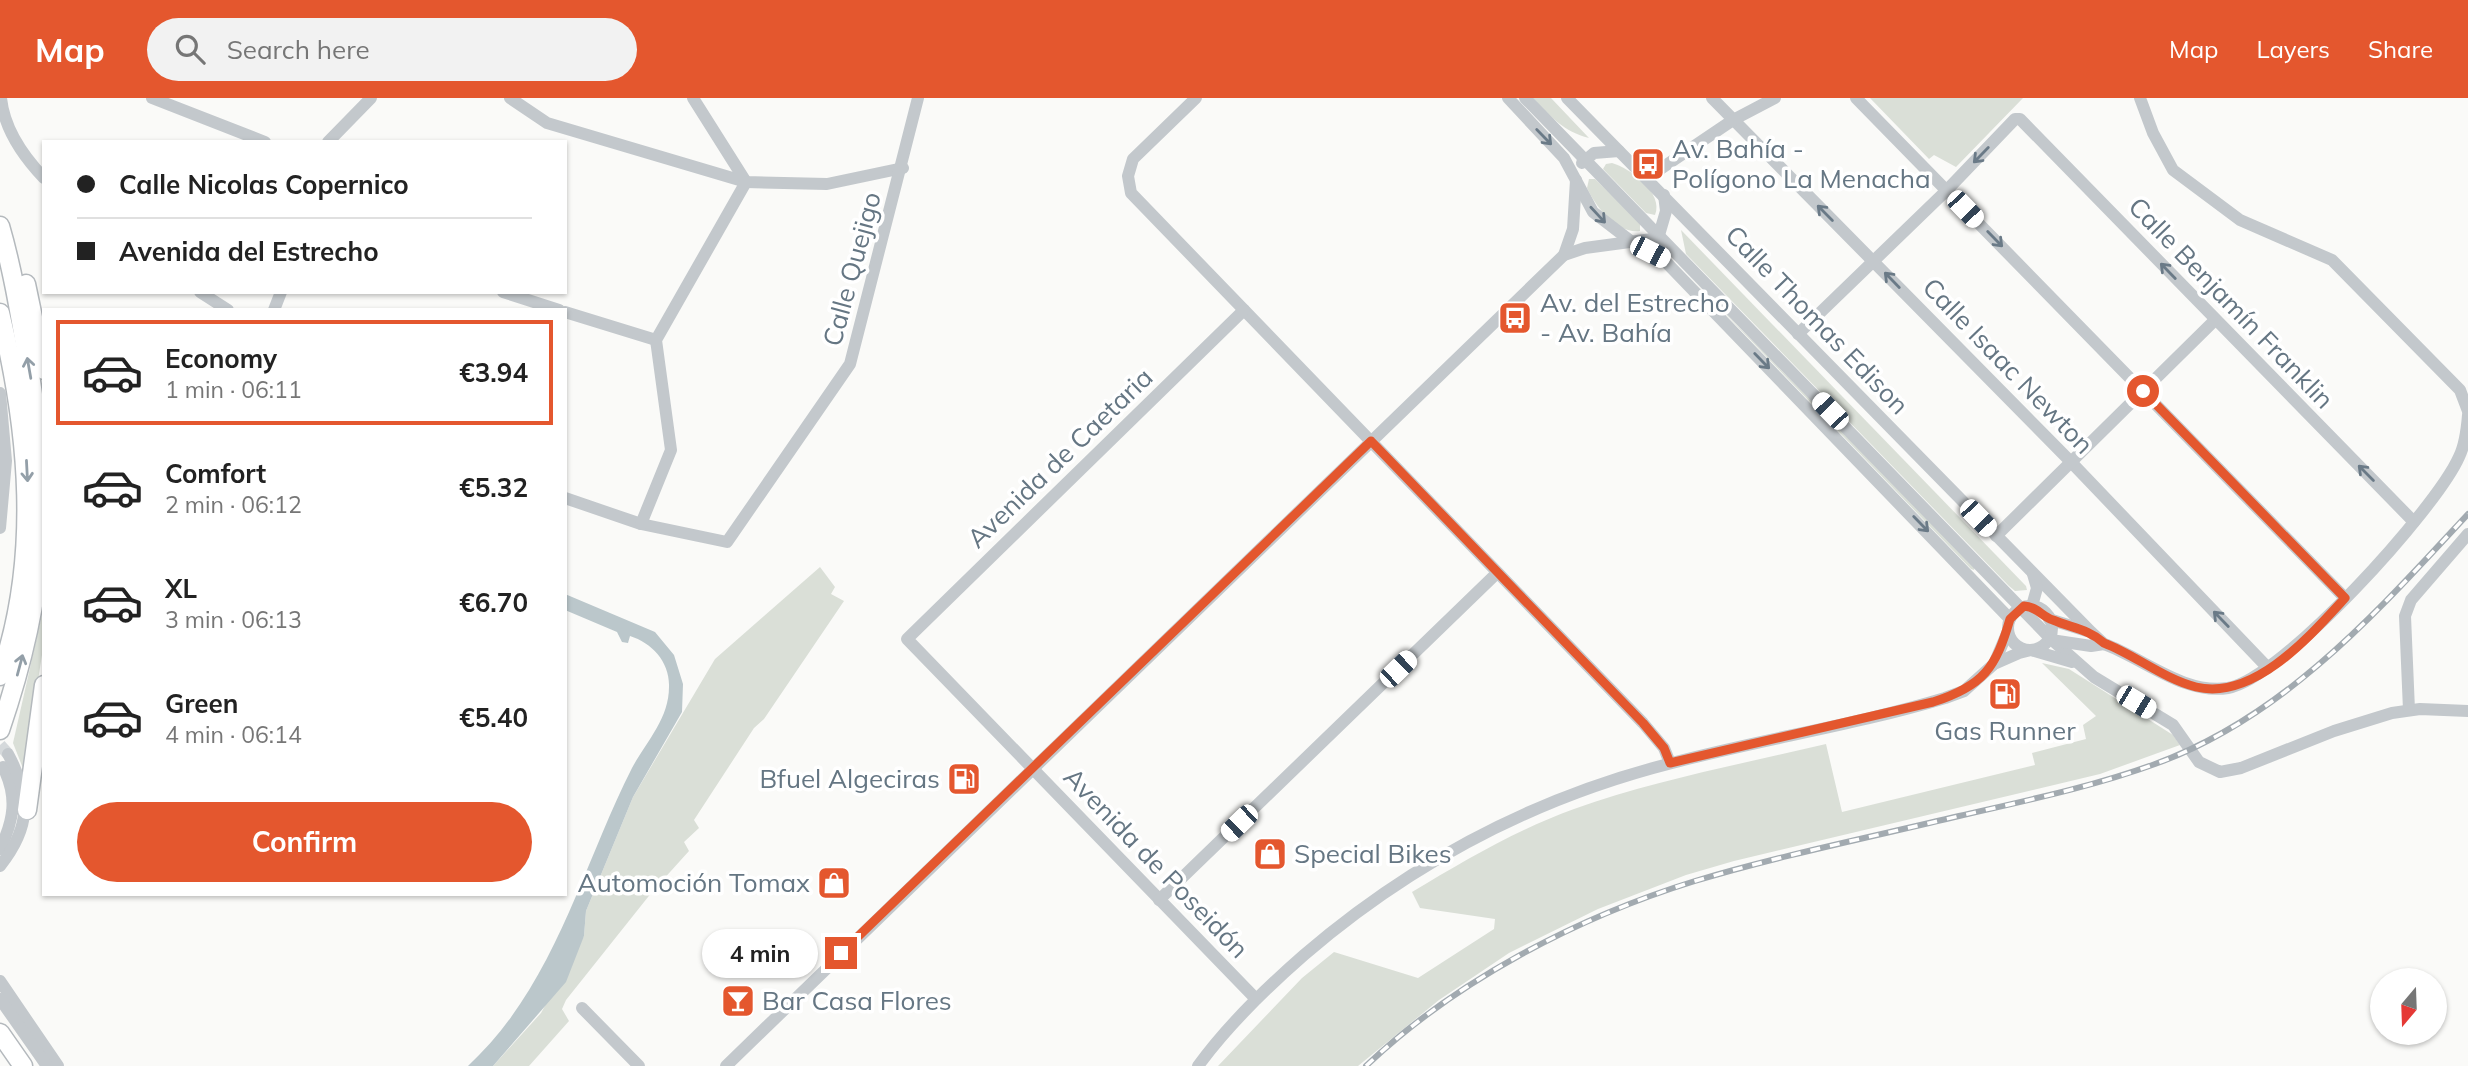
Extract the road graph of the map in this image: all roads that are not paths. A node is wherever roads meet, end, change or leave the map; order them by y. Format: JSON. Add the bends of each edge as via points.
{"nodes":[{"id":1,"x":1,"y":98,"type":"edge"},
{"id":2,"x":152,"y":98,"type":"edge"},
{"id":3,"x":371,"y":98,"type":"edge"},
{"id":4,"x":510,"y":98,"type":"edge"},
{"id":5,"x":693,"y":98,"type":"edge"},
{"id":6,"x":918,"y":98,"type":"edge"},
{"id":7,"x":1196,"y":98,"type":"edge"},
{"id":8,"x":1508,"y":98,"type":"edge"},
{"id":9,"x":1525,"y":98,"type":"edge"},
{"id":10,"x":1567,"y":98,"type":"edge"},
{"id":11,"x":1712,"y":98,"type":"edge"},
{"id":12,"x":1775,"y":98,"type":"edge"},
{"id":13,"x":1856,"y":98,"type":"edge"},
{"id":14,"x":2140,"y":98,"type":"edge"},
{"id":15,"x":1733,"y":120,"type":"junction"},
{"id":16,"x":260,"y":140,"type":"edge"},
{"id":17,"x":330,"y":140,"type":"edge"},
{"id":18,"x":1619,"y":151,"type":"junction"},
{"id":19,"x":1584,"y":159,"type":"junction"},
{"id":20,"x":903,"y":168,"type":"junction"},
{"id":21,"x":42,"y":176,"type":"edge"},
{"id":22,"x":1647,"y":178,"type":"junction"},
{"id":23,"x":1577,"y":179,"type":"junction"},
{"id":24,"x":746,"y":182,"type":"junction"},
{"id":25,"x":1947,"y":190,"type":"junction"},
{"id":26,"x":1664,"y":195,"type":"junction"},
{"id":27,"x":0,"y":226,"type":"edge"},
{"id":28,"x":1659,"y":235,"type":"junction"},
{"id":29,"x":1632,"y":242,"type":"junction"},
{"id":30,"x":1596,"y":247,"type":"junction"},
{"id":31,"x":1564,"y":255,"type":"junction"},
{"id":32,"x":1664,"y":259,"type":"junction"},
{"id":33,"x":10,"y":261,"type":"junction"},
{"id":34,"x":1874,"y":261,"type":"junction"},
{"id":35,"x":203,"y":294,"type":"edge"},
{"id":36,"x":509,"y":294,"type":"edge"},
{"id":37,"x":225,"y":308,"type":"edge"},
{"id":38,"x":553,"y":308,"type":"edge"},
{"id":39,"x":1244,"y":310,"type":"junction"},
{"id":40,"x":0,"y":313,"type":"edge"},
{"id":41,"x":567,"y":313,"type":"edge"},
{"id":42,"x":2215,"y":320,"type":"junction"},
{"id":43,"x":1798,"y":334,"type":"junction"},
{"id":44,"x":656,"y":340,"type":"junction"},
{"id":45,"x":42,"y":361,"type":"edge"},
{"id":46,"x":2143,"y":391,"type":"junction"},
{"id":47,"x":0,"y":393,"type":"edge"},
{"id":48,"x":2468,"y":413,"type":"edge"},
{"id":49,"x":1371,"y":441,"type":"junction"},
{"id":50,"x":2071,"y":462,"type":"junction"},
{"id":51,"x":42,"y":477,"type":"edge"},
{"id":52,"x":567,"y":499,"type":"edge"},
{"id":53,"x":2414,"y":522,"type":"junction"},
{"id":54,"x":1,"y":524,"type":"edge"},
{"id":55,"x":641,"y":524,"type":"junction"},
{"id":56,"x":2468,"y":534,"type":"edge"},
{"id":57,"x":1996,"y":536,"type":"junction"},
{"id":58,"x":42,"y":541,"type":"edge"},
{"id":59,"x":1497,"y":573,"type":"junction"},
{"id":60,"x":2032,"y":574,"type":"junction"},
{"id":61,"x":24,"y":575,"type":"junction"},
{"id":62,"x":2345,"y":598,"type":"junction"},
{"id":63,"x":2026,"y":607,"type":"junction"},
{"id":64,"x":2049,"y":619,"type":"junction"},
{"id":65,"x":2009,"y":625,"type":"junction"},
{"id":66,"x":2091,"y":632,"type":"junction"},
{"id":67,"x":907,"y":639,"type":"joint"},
{"id":68,"x":2051,"y":639,"type":"junction"},
{"id":69,"x":0,"y":640,"type":"edge"},
{"id":70,"x":2104,"y":643,"type":"junction"},
{"id":71,"x":2031,"y":650,"type":"junction"},
{"id":72,"x":1994,"y":664,"type":"junction"},
{"id":73,"x":2076,"y":664,"type":"junction"},
{"id":74,"x":2268,"y":668,"type":"junction"},
{"id":75,"x":0,"y":676,"type":"edge"},
{"id":76,"x":42,"y":700,"type":"edge"},
{"id":77,"x":2409,"y":710,"type":"junction"},
{"id":78,"x":2468,"y":711,"type":"edge"},
{"id":79,"x":0,"y":730,"type":"edge"},
{"id":80,"x":8,"y":754,"type":"tunnel mouth"},
{"id":81,"x":1670,"y":763,"type":"junction"},
{"id":82,"x":3,"y":767,"type":"tunnel mouth"},
{"id":83,"x":1032,"y":768,"type":"junction"},
{"id":84,"x":27,"y":810,"type":"junction"},
{"id":85,"x":0,"y":849,"type":"edge"},
{"id":86,"x":0,"y":866,"type":"edge"},
{"id":87,"x":1159,"y":900,"type":"junction"},
{"id":88,"x":0,"y":981,"type":"edge"},
{"id":89,"x":0,"y":999,"type":"edge"},
{"id":90,"x":1256,"y":999,"type":"junction"},
{"id":91,"x":582,"y":1008,"type":"dead end"},
{"id":92,"x":0,"y":1033,"type":"edge"},
{"id":93,"x":23,"y":1066,"type":"edge"},
{"id":94,"x":47,"y":1066,"type":"edge"},
{"id":95,"x":58,"y":1066,"type":"edge"},
{"id":96,"x":639,"y":1066,"type":"edge"},
{"id":97,"x":726,"y":1066,"type":"edge"},
{"id":98,"x":1198,"y":1066,"type":"edge"}],
"edges":[{"from":1,"to":21,"type":"street","via":[[11,132]]},
{"from":2,"to":16,"type":"street"},
{"from":3,"to":17,"type":"street"},
{"from":4,"to":24,"type":"street","via":[[547,123]]},
{"from":5,"to":24,"type":"street"},
{"from":6,"to":20,"type":"street","name":"Calle Quejigo"},
{"from":7,"to":39,"type":"street","via":[[1133,159],[1128,184],[1131,193]]},
{"from":8,"to":23,"type":"street","one_way":true,"via":[[1564,158]]},
{"from":9,"to":19,"type":"street"},
{"from":10,"to":18,"type":"street","name":"Calle Thomas Edison"},
{"from":11,"to":15,"type":"street","name":"Calle Isaac Newton"},
{"from":12,"to":15,"type":"street"},
{"from":13,"to":25,"type":"street"},
{"from":14,"to":48,"type":"street","via":[[2173,170],[2239,220],[2332,260],[2460,390]]},
{"from":15,"to":22,"type":"street"},
{"from":34,"to":15,"type":"street","name":"Calle Isaac Newton","one_way":true},
{"from":18,"to":19,"type":"street","via":[[1594,153]]},
{"from":18,"to":22,"type":"street","name":"Calle Thomas Edison"},
{"from":19,"to":23,"type":"street"},
{"from":19,"to":28,"type":"street"},
{"from":20,"to":24,"type":"street","via":[[827,184]]},
{"from":20,"to":55,"type":"street","name":"Calle Quejigo","via":[[850,363],[727,541]]},
{"from":22,"to":26,"type":"street","name":"Calle Thomas Edison"},
{"from":23,"to":29,"type":"street","one_way":true,"via":[[1593,212]]},
{"from":23,"to":31,"type":"street","via":[[1573,229]]},
{"from":24,"to":44,"type":"street"},
{"from":25,"to":34,"type":"street"},
{"from":42,"to":25,"type":"street","name":"Calle Benjamín Franklin","one_way":true,"via":[[2025,122],[2015,119]]},
{"from":25,"to":46,"type":"street","one_way":true},
{"from":26,"to":28,"type":"street","via":[[1666,211]]},
{"from":26,"to":43,"type":"street","name":"Calle Thomas Edison"},
{"from":27,"to":33,"type":"highway"},
{"from":28,"to":29,"type":"street"},
{"from":28,"to":63,"type":"street"},
{"from":29,"to":30,"type":"street"},
{"from":29,"to":32,"type":"street"},
{"from":30,"to":31,"type":"street"},
{"from":30,"to":32,"type":"street","via":[[1644,250]]},
{"from":31,"to":49,"type":"street"},
{"from":32,"to":65,"type":"street","one_way":true},
{"from":33,"to":45,"type":"highway","via":[[24,277]]},
{"from":51,"to":33,"type":"highway","one_way":true,"via":[[40,428]]},
{"from":34,"to":43,"type":"street"},
{"from":50,"to":34,"type":"street","name":"Calle Isaac Newton","one_way":true},
{"from":35,"to":37,"type":"street"},
{"from":36,"to":38,"type":"street"},
{"from":39,"to":49,"type":"street"},
{"from":39,"to":67,"type":"street","name":"Avenida de Caetaria"},
{"from":40,"to":61,"type":"highway","one_way":true,"via":[[27,465]]},
{"from":41,"to":44,"type":"street"},
{"from":42,"to":46,"type":"street"},
{"from":53,"to":42,"type":"street","name":"Calle Benjamín Franklin","one_way":true},
{"from":43,"to":57,"type":"street","name":"Calle Thomas Edison"},
{"from":44,"to":55,"type":"street","via":[[671,450]]},
{"from":46,"to":50,"type":"street"},
{"from":46,"to":62,"type":"street"},
{"from":47,"to":54,"type":"street","via":[[6,461]]},
{"from":48,"to":53,"type":"street","via":[[2459,457]]},
{"from":49,"to":59,"type":"street"},
{"from":49,"to":83,"type":"street"},
{"from":50,"to":57,"type":"street"},
{"from":74,"to":50,"type":"street","name":"Calle Isaac Newton","one_way":true},
{"from":52,"to":55,"type":"street"},
{"from":53,"to":62,"type":"street"},
{"from":56,"to":77,"type":"street","via":[[2411,600],[2405,616]]},
{"from":57,"to":60,"type":"street","name":"Calle Thomas Edison"},
{"from":79,"to":58,"type":"highway","one_way":true,"via":[[30,629]]},
{"from":59,"to":81,"type":"street","via":[[1643,723]]},
{"from":59,"to":87,"type":"street"},
{"from":60,"to":63,"type":"street","via":[[2037,588]]},
{"from":60,"to":66,"type":"street","name":"Calle Thomas Edison"},
{"from":61,"to":69,"type":"highway","via":[[12,588]]},
{"from":61,"to":75,"type":"highway"},
{"from":62,"to":74,"type":"street","via":[[2314,631]]},
{"from":63,"to":64,"type":"street"},
{"from":63,"to":65,"type":"street"},
{"from":63,"to":68,"type":"street"},
{"from":64,"to":66,"type":"street"},
{"from":64,"to":68,"type":"street"},
{"from":65,"to":71,"type":"street","via":[[2019,647]]},
{"from":65,"to":72,"type":"street"},
{"from":66,"to":70,"type":"street","name":"Calle Thomas Edison"},
{"from":67,"to":83,"type":"street","name":"Avenida de Poseidón"},
{"from":68,"to":70,"type":"street","via":[[2091,646]]},
{"from":68,"to":71,"type":"street"},
{"from":68,"to":73,"type":"street"},
{"from":70,"to":74,"type":"street","via":[[2196,687],[2239,685]]},
{"from":71,"to":72,"type":"street"},
{"from":71,"to":73,"type":"street"},
{"from":72,"to":81,"type":"street","via":[[1964,691],[1933,702]]},
{"from":73,"to":77,"type":"street","via":[[2173,725],[2199,762],[2220,772],[2241,768],[2334,730]]},
{"from":76,"to":84,"type":"highway"},
{"from":77,"to":78,"type":"street"},
{"from":80,"to":84,"type":"street"},
{"from":81,"to":90,"type":"street","via":[[1593,787],[1469,840],[1370,902]]},
{"from":82,"to":85,"type":"street","via":[[14,808]]},
{"from":83,"to":87,"type":"street","name":"Avenida de Poseidón"},
{"from":83,"to":97,"type":"street"},
{"from":84,"to":86,"type":"street","via":[[18,840]]},
{"from":87,"to":90,"type":"street","name":"Avenida de Poseidón"},
{"from":88,"to":95,"type":"street"},
{"from":89,"to":94,"type":"street"},
{"from":90,"to":98,"type":"street"},
{"from":91,"to":96,"type":"street"},
{"from":92,"to":93,"type":"highway"}]}
